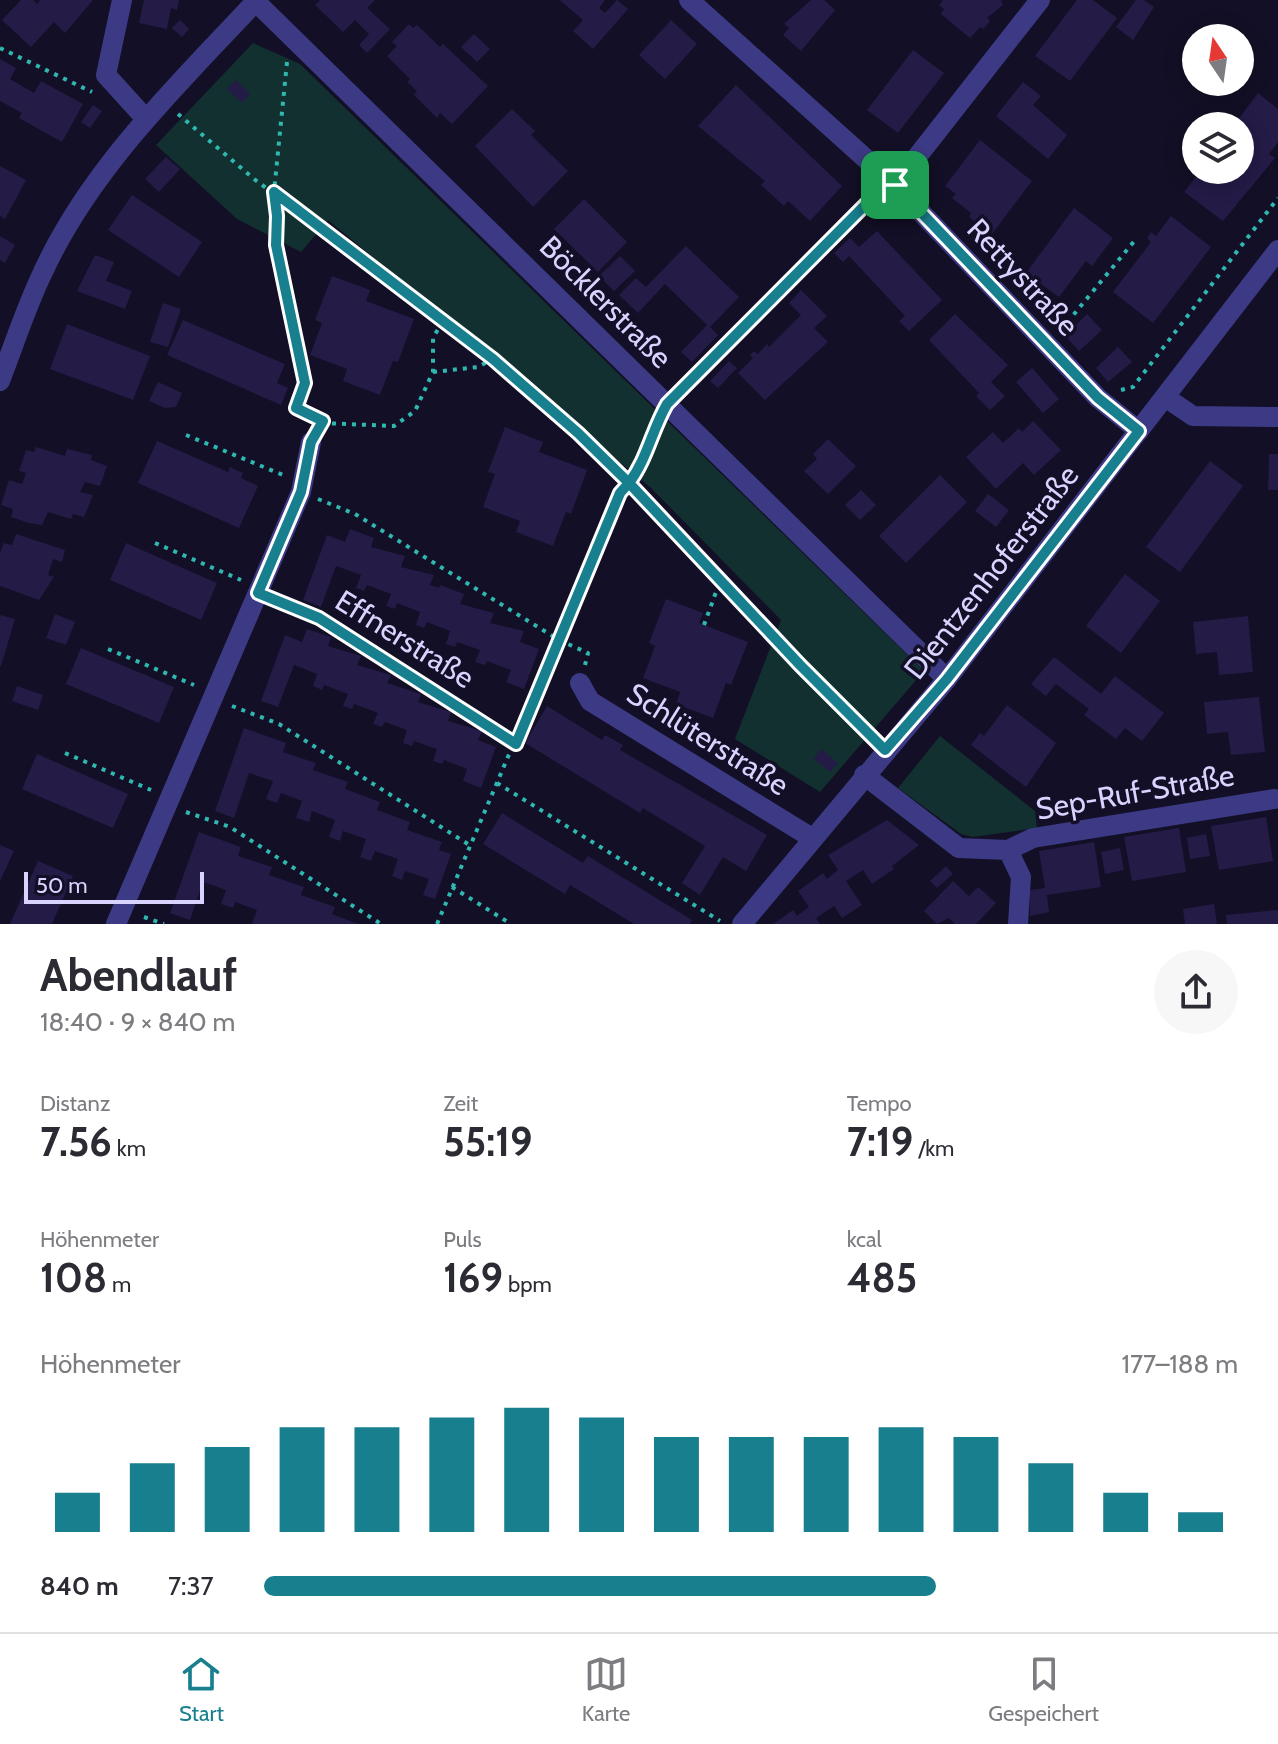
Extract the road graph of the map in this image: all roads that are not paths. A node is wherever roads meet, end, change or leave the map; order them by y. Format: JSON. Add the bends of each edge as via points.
{"nodes":[{"id":1,"x":122,"y":0,"type":"edge"},
{"id":2,"x":689,"y":0,"type":"edge"},
{"id":3,"x":1040,"y":0,"type":"edge"},
{"id":4,"x":257,"y":1,"type":"edge"},
{"id":5,"x":146,"y":119,"type":"junction"},
{"id":6,"x":895,"y":185,"type":"junction"},
{"id":7,"x":1278,"y":250,"type":"edge"},
{"id":8,"x":790,"y":281,"type":"road end"},
{"id":9,"x":0,"y":381,"type":"edge"},
{"id":10,"x":1165,"y":397,"type":"junction"},
{"id":11,"x":667,"y":404,"type":"junction"},
{"id":12,"x":1278,"y":417,"type":"edge"},
{"id":13,"x":1139,"y":431,"type":"junction"},
{"id":14,"x":311,"y":442,"type":"road end"},
{"id":15,"x":947,"y":679,"type":"junction"},
{"id":16,"x":580,"y":683,"type":"road end"},
{"id":17,"x":864,"y":775,"type":"junction"},
{"id":18,"x":1274,"y":799,"type":"dead end"},
{"id":19,"x":812,"y":838,"type":"junction"},
{"id":20,"x":1008,"y":850,"type":"junction"},
{"id":21,"x":116,"y":924,"type":"edge"},
{"id":22,"x":742,"y":924,"type":"edge"},
{"id":23,"x":1018,"y":924,"type":"edge"}],
"edges":[{"from":1,"to":5,"type":"street","via":[[106,75]]},
{"from":2,"to":6,"type":"street","name":"Rettystraße"},
{"from":3,"to":6,"type":"street"},
{"from":4,"to":5,"type":"street"},
{"from":4,"to":11,"type":"street","name":"Böcklerstraße"},
{"from":5,"to":9,"type":"street","via":[[84,199],[43,271]]},
{"from":6,"to":13,"type":"street","name":"Rettystraße","via":[[1098,398]]},
{"from":7,"to":10,"type":"street","name":"Dientzenhoferstraße"},
{"from":8,"to":11,"type":"lane"},
{"from":10,"to":12,"type":"street","via":[[1193,416]]},
{"from":10,"to":13,"type":"street","name":"Dientzenhoferstraße"},
{"from":11,"to":15,"type":"street","name":"Böcklerstraße"},
{"from":13,"to":15,"type":"street","name":"Dientzenhoferstraße"},
{"from":14,"to":21,"type":"street","via":[[302,488]]},
{"from":15,"to":17,"type":"street","name":"Dientzenhoferstraße"},
{"from":16,"to":19,"type":"street","name":"Schlüterstraße","via":[[590,701]]},
{"from":17,"to":19,"type":"street","name":"Dientzenhoferstraße"},
{"from":17,"to":20,"type":"street","name":"Sep-Ruf-Straße","via":[[959,848]]},
{"from":18,"to":20,"type":"street","name":"Sep-Ruf-Straße","via":[[1033,838]]},
{"from":19,"to":22,"type":"street","name":"Dientzenhoferstraße"},
{"from":20,"to":23,"type":"street","name":"Sep-Ruf-Straße","via":[[1021,877]]}]}
